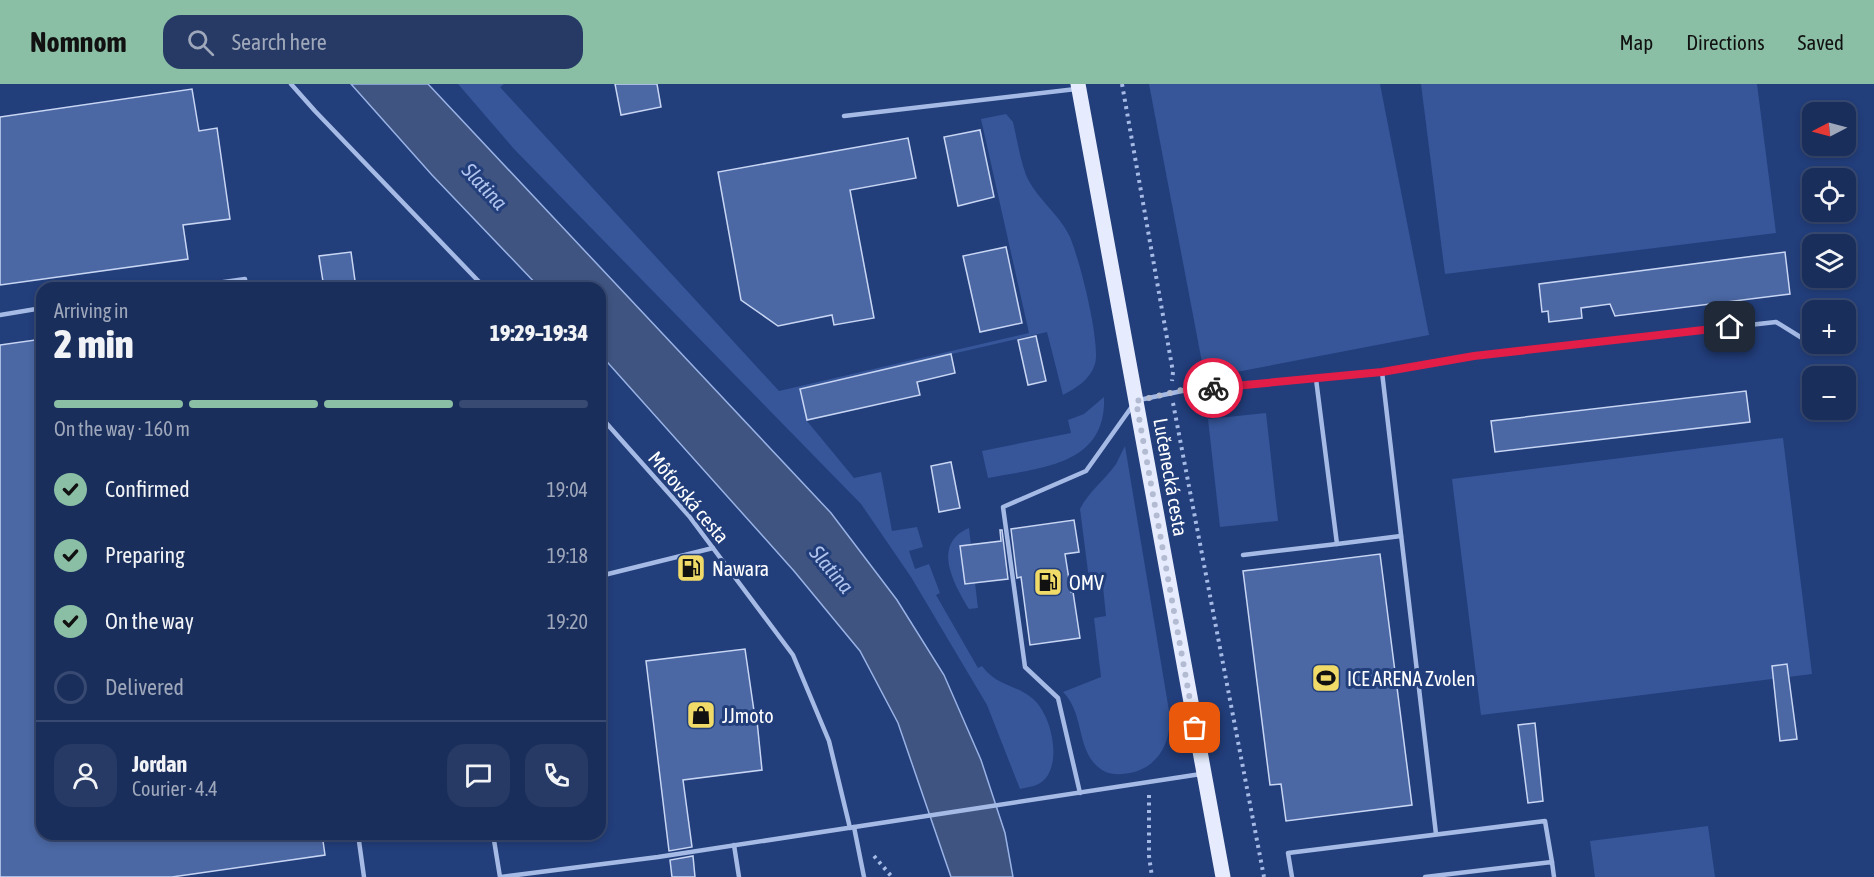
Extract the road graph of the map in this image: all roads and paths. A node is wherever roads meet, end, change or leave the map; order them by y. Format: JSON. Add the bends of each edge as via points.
{"nodes":[{"id":1,"x":291,"y":84,"type":"edge"},
{"id":2,"x":1122,"y":84,"type":"edge"},
{"id":3,"x":1078,"y":87,"type":"edge"},
{"id":4,"x":844,"y":116,"type":"dead end"},
{"id":5,"x":224,"y":282,"type":"edge"},
{"id":6,"x":245,"y":282,"type":"edge"},
{"id":7,"x":479,"y":282,"type":"edge"},
{"id":8,"x":36,"y":309,"type":"edge"},
{"id":9,"x":0,"y":315,"type":"edge"},
{"id":10,"x":1802,"y":338,"type":"dead end"},
{"id":11,"x":1382,"y":372,"type":"junction"},
{"id":12,"x":1316,"y":379,"type":"junction"},
{"id":13,"x":1171,"y":392,"type":"junction"},
{"id":14,"x":1136,"y":401,"type":"junction"},
{"id":15,"x":606,"y":423,"type":"edge"},
{"id":16,"x":1401,"y":536,"type":"junction"},
{"id":17,"x":1337,"y":544,"type":"junction"},
{"id":18,"x":713,"y":548,"type":"junction"},
{"id":19,"x":1243,"y":555,"type":"dead end"},
{"id":20,"x":606,"y":575,"type":"edge"},
{"id":21,"x":1204,"y":774,"type":"junction"},
{"id":22,"x":1149,"y":782,"type":"junction"},
{"id":23,"x":1080,"y":793,"type":"junction"},
{"id":24,"x":852,"y":827,"type":"junction"},
{"id":25,"x":1436,"y":834,"type":"junction"},
{"id":26,"x":359,"y":840,"type":"edge"},
{"id":27,"x":494,"y":840,"type":"edge"},
{"id":28,"x":734,"y":845,"type":"junction"},
{"id":29,"x":1552,"y":862,"type":"junction"},
{"id":30,"x":364,"y":877,"type":"edge"},
{"id":31,"x":501,"y":877,"type":"edge"},
{"id":32,"x":739,"y":877,"type":"edge"},
{"id":33,"x":864,"y":877,"type":"edge"},
{"id":34,"x":1152,"y":877,"type":"edge"},
{"id":35,"x":1223,"y":877,"type":"edge"},
{"id":36,"x":1264,"y":877,"type":"edge"},
{"id":37,"x":1292,"y":877,"type":"edge"},
{"id":38,"x":1425,"y":877,"type":"edge"},
{"id":39,"x":1554,"y":877,"type":"edge"}],
"edges":[{"from":1,"to":7,"type":"lane"},
{"from":2,"to":13,"type":"path","via":[[1173,372]]},
{"from":3,"to":4,"type":"lane"},
{"from":3,"to":14,"type":"main road","name":"Lučenecká cesta"},
{"from":5,"to":6,"type":"lane"},
{"from":8,"to":9,"type":"lane"},
{"from":10,"to":11,"type":"lane","via":[[1776,322],[1474,356]]},
{"from":11,"to":12,"type":"lane"},
{"from":11,"to":16,"type":"lane"},
{"from":12,"to":13,"type":"lane"},
{"from":12,"to":17,"type":"lane"},
{"from":13,"to":14,"type":"lane"},
{"from":13,"to":36,"type":"path"},
{"from":14,"to":21,"type":"main road","name":"Lučenecká cesta"},
{"from":14,"to":23,"type":"lane","via":[[1086,471],[1003,507],[1025,667],[1058,699]]},
{"from":15,"to":18,"type":"lane","name":"Môťovská cesta"},
{"from":16,"to":17,"type":"lane"},
{"from":16,"to":25,"type":"lane"},
{"from":17,"to":19,"type":"lane"},
{"from":18,"to":20,"type":"lane"},
{"from":18,"to":24,"type":"lane","name":"Môťovská cesta","via":[[793,655],[829,741]]},
{"from":21,"to":22,"type":"lane"},
{"from":21,"to":35,"type":"main road","name":"Lučenecká cesta"},
{"from":22,"to":23,"type":"lane"},
{"from":22,"to":34,"type":"path"},
{"from":23,"to":24,"type":"lane"},
{"from":24,"to":28,"type":"lane"},
{"from":24,"to":33,"type":"lane","name":"Môťovská cesta"},
{"from":25,"to":29,"type":"lane","via":[[1545,821]]},
{"from":25,"to":37,"type":"lane","via":[[1288,853]]},
{"from":26,"to":30,"type":"lane"},
{"from":27,"to":31,"type":"lane"},
{"from":28,"to":31,"type":"lane"},
{"from":28,"to":32,"type":"lane"},
{"from":29,"to":38,"type":"lane"},
{"from":29,"to":39,"type":"lane"}]}
